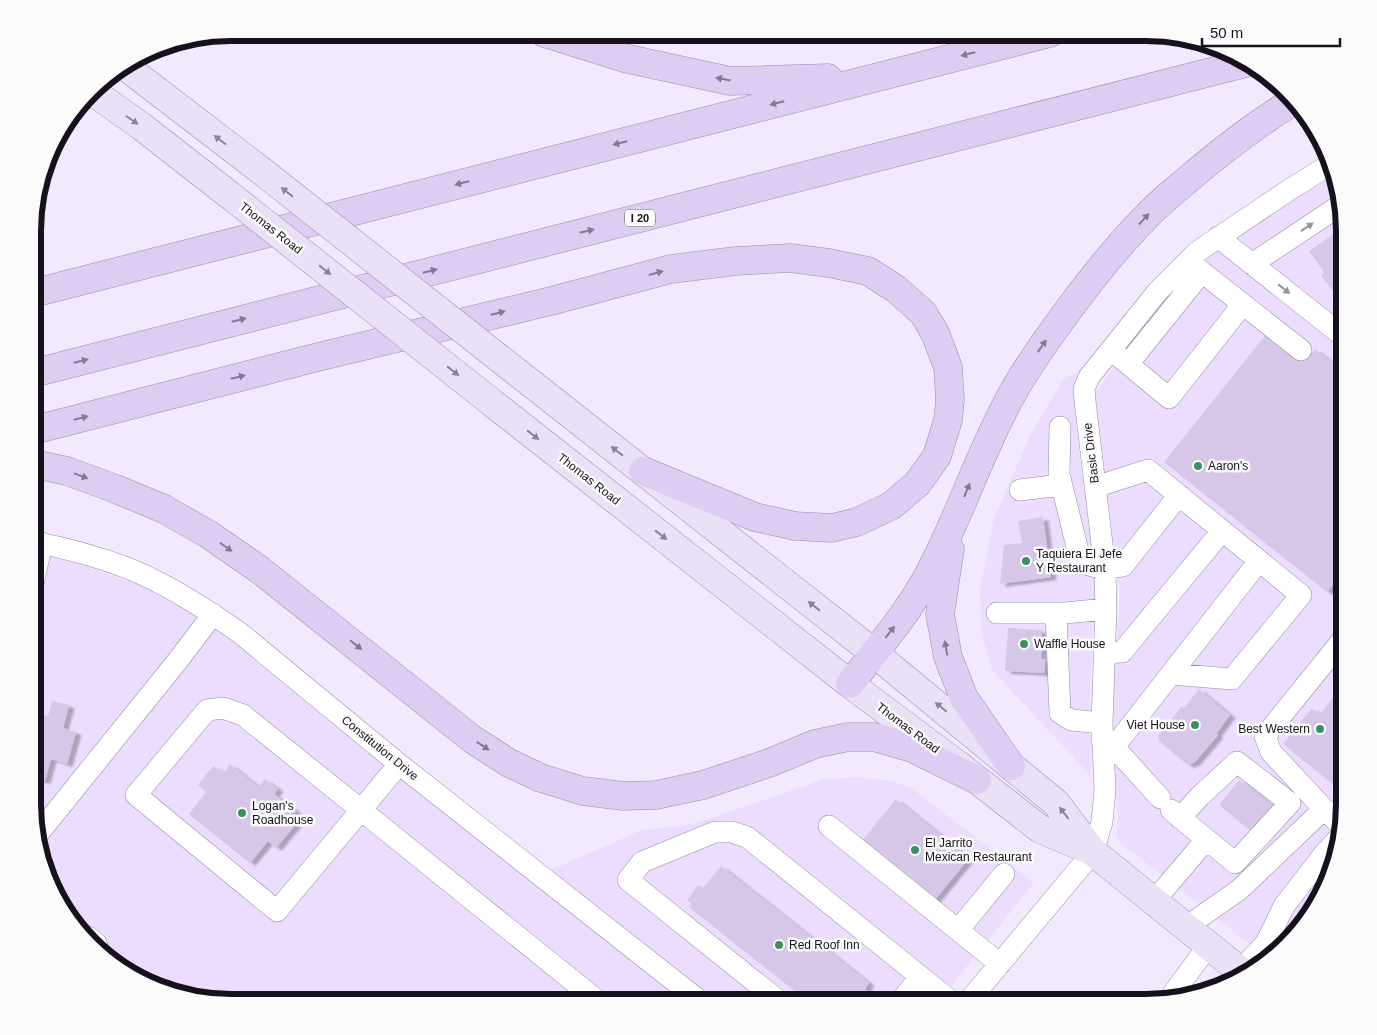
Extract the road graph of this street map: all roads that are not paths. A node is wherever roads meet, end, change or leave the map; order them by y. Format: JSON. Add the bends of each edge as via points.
{"nodes":[{"id":1,"x":570,"y":41,"type":"edge"},
{"id":2,"x":1019,"y":41,"type":"edge"},
{"id":3,"x":1237,"y":65,"type":"edge"},
{"id":4,"x":130,"y":70,"type":"edge"},
{"id":5,"x":877,"y":77,"type":"junction"},
{"id":6,"x":98,"y":96,"type":"edge"},
{"id":7,"x":1287,"y":105,"type":"edge"},
{"id":8,"x":1325,"y":168,"type":"edge"},
{"id":9,"x":1334,"y":209,"type":"edge"},
{"id":10,"x":1218,"y":237,"type":"junction"},
{"id":11,"x":1252,"y":264,"type":"junction"},
{"id":12,"x":1195,"y":266,"type":"junction"},
{"id":13,"x":41,"y":290,"type":"edge"},
{"id":14,"x":1243,"y":304,"type":"junction"},
{"id":15,"x":1336,"y":331,"type":"edge"},
{"id":16,"x":1111,"y":350,"type":"junction"},
{"id":17,"x":1301,"y":350,"type":"dead end"},
{"id":18,"x":1128,"y":364,"type":"junction"},
{"id":19,"x":41,"y":370,"type":"edge"},
{"id":20,"x":1060,"y":427,"type":"dead end"},
{"id":21,"x":41,"y":428,"type":"edge"},
{"id":22,"x":41,"y":465,"type":"edge"},
{"id":23,"x":643,"y":472,"type":"junction"},
{"id":24,"x":1062,"y":485,"type":"junction"},
{"id":25,"x":1095,"y":487,"type":"junction"},
{"id":26,"x":1020,"y":490,"type":"dead end"},
{"id":27,"x":1179,"y":495,"type":"junction"},
{"id":28,"x":955,"y":520,"type":"junction"},
{"id":29,"x":1222,"y":531,"type":"junction"},
{"id":30,"x":41,"y":543,"type":"edge"},
{"id":31,"x":1259,"y":560,"type":"junction"},
{"id":32,"x":1105,"y":569,"type":"junction"},
{"id":33,"x":1106,"y":609,"type":"junction"},
{"id":34,"x":997,"y":613,"type":"dead end"},
{"id":35,"x":1056,"y":613,"type":"junction"},
{"id":36,"x":213,"y":614,"type":"junction"},
{"id":37,"x":1336,"y":648,"type":"edge"},
{"id":38,"x":874,"y":653,"type":"junction"},
{"id":39,"x":1104,"y":653,"type":"junction"},
{"id":40,"x":1171,"y":674,"type":"junction"},
{"id":41,"x":850,"y":684,"type":"junction"},
{"id":42,"x":1106,"y":737,"type":"junction"},
{"id":43,"x":399,"y":764,"type":"junction"},
{"id":44,"x":1011,"y":766,"type":"junction"},
{"id":45,"x":977,"y":780,"type":"junction"},
{"id":46,"x":1170,"y":809,"type":"junction"},
{"id":47,"x":1324,"y":809,"type":"junction"},
{"id":48,"x":361,"y":810,"type":"junction"},
{"id":49,"x":1335,"y":819,"type":"edge"},
{"id":50,"x":829,"y":826,"type":"dead end"},
{"id":51,"x":43,"y":828,"type":"edge"},
{"id":52,"x":1206,"y":840,"type":"junction"},
{"id":53,"x":1330,"y":847,"type":"edge"},
{"id":54,"x":1094,"y":852,"type":"junction"},
{"id":55,"x":1004,"y":874,"type":"dead end"},
{"id":56,"x":1154,"y":901,"type":"junction"},
{"id":57,"x":1186,"y":927,"type":"junction"},
{"id":58,"x":959,"y":929,"type":"junction"},
{"id":59,"x":1276,"y":939,"type":"edge"},
{"id":60,"x":1209,"y":945,"type":"junction"},
{"id":61,"x":1250,"y":963,"type":"edge"},
{"id":62,"x":1000,"y":964,"type":"junction"},
{"id":63,"x":1238,"y":969,"type":"edge"},
{"id":64,"x":920,"y":977,"type":"junction"},
{"id":65,"x":1175,"y":991,"type":"edge"},
{"id":66,"x":589,"y":994,"type":"edge"},
{"id":67,"x":691,"y":994,"type":"edge"},
{"id":68,"x":770,"y":994,"type":"edge"},
{"id":69,"x":906,"y":994,"type":"edge"},
{"id":70,"x":942,"y":994,"type":"edge"},
{"id":71,"x":975,"y":994,"type":"edge"}],
"edges":[{"from":5,"to":1,"type":"highway","one_way":true,"via":[[730,81],[624,58]]},
{"from":2,"to":5,"type":"highway","one_way":true},
{"from":19,"to":3,"type":"highway","number":"I 20","one_way":true},
{"from":23,"to":4,"type":"main road","name":"Thomas Road","one_way":true,"bridge":true},
{"from":5,"to":13,"type":"highway","one_way":true},
{"from":6,"to":41,"type":"main road","name":"Thomas Road","one_way":true,"bridge":true,"via":[[232,197]]},
{"from":28,"to":7,"type":"highway","one_way":true,"via":[[1011,396],[1080,294],[1114,252],[1172,192],[1218,153]]},
{"from":8,"to":10,"type":"street","name":"Basic Drive"},
{"from":11,"to":9,"type":"street","one_way":true},
{"from":10,"to":11,"type":"street"},
{"from":10,"to":12,"type":"street","name":"Basic Drive","via":[[1197,252]]},
{"from":11,"to":15,"type":"street","one_way":true},
{"from":12,"to":14,"type":"street"},
{"from":12,"to":16,"type":"street","name":"Basic Drive","via":[[1158,291]]},
{"from":12,"to":18,"type":"street"},
{"from":14,"to":17,"type":"street"},
{"from":14,"to":18,"type":"street","via":[[1169,398]]},
{"from":16,"to":18,"type":"street"},
{"from":16,"to":25,"type":"street","name":"Basic Drive","via":[[1089,377],[1084,389]]},
{"from":20,"to":24,"type":"street","via":[[1059,474]]},
{"from":21,"to":23,"type":"highway","one_way":true,"via":[[671,269],[736,261],[790,258],[868,271],[896,289],[923,314],[935,333],[948,367],[948,420],[937,456],[917,484],[891,506],[857,522],[832,528],[795,526],[755,517]]},
{"from":22,"to":45,"type":"highway","one_way":true,"via":[[67,471],[116,489],[164,509],[208,534],[260,570],[472,739],[508,763],[541,778],[583,791],[623,796],[656,795],[712,782],[815,744],[848,737],[874,737],[912,748]]},
{"from":38,"to":23,"type":"main road","name":"Thomas Road","one_way":true},
{"from":24,"to":26,"type":"street"},
{"from":24,"to":32,"type":"street","via":[[1081,564]]},
{"from":25,"to":27,"type":"street","via":[[1148,470]]},
{"from":25,"to":32,"type":"street","name":"Basic Drive"},
{"from":27,"to":29,"type":"street"},
{"from":27,"to":32,"type":"street","via":[[1123,566]]},
{"from":38,"to":28,"type":"highway","one_way":true,"via":[[934,566]]},
{"from":44,"to":28,"type":"highway","one_way":true,"via":[[964,698],[948,657],[940,614]]},
{"from":29,"to":31,"type":"street"},
{"from":29,"to":39,"type":"street","via":[[1122,652]]},
{"from":30,"to":36,"type":"street","name":"Constitution Drive","via":[[130,570]]},
{"from":31,"to":40,"type":"street"},
{"from":31,"to":40,"type":"street","via":[[1301,595],[1232,679]]},
{"from":32,"to":33,"type":"street","name":"Basic Drive"},
{"from":33,"to":35,"type":"street"},
{"from":33,"to":39,"type":"street","name":"Basic Drive"},
{"from":34,"to":35,"type":"street"},
{"from":35,"to":42,"type":"street","via":[[1060,713]]},
{"from":36,"to":43,"type":"street","name":"Constitution Drive","via":[[247,638]]},
{"from":36,"to":51,"type":"street"},
{"from":37,"to":47,"type":"street","via":[[1266,736],[1271,752]]},
{"from":38,"to":41,"type":"highway"},
{"from":44,"to":38,"type":"main road","name":"Thomas Road","one_way":true},
{"from":39,"to":42,"type":"street","name":"Basic Drive"},
{"from":40,"to":42,"type":"street"},
{"from":41,"to":45,"type":"main road","name":"Thomas Road"},
{"from":42,"to":46,"type":"street"},
{"from":42,"to":54,"type":"street","name":"Basic Drive","via":[[1102,822]]},
{"from":43,"to":48,"type":"street"},
{"from":43,"to":67,"type":"street","name":"Constitution Drive"},
{"from":54,"to":44,"type":"main road","name":"Thomas Road","one_way":true,"via":[[1056,803]]},
{"from":45,"to":54,"type":"main road","name":"Thomas Road","via":[[1040,829]]},
{"from":46,"to":52,"type":"street"},
{"from":46,"to":52,"type":"street","via":[[1200,796],[1237,762],[1290,803],[1235,863]]},
{"from":47,"to":49,"type":"street"},
{"from":47,"to":57,"type":"street","via":[[1239,890]]},
{"from":48,"to":48,"type":"street","via":[[277,911],[136,795],[208,710],[223,708],[243,715]]},
{"from":48,"to":66,"type":"street"},
{"from":50,"to":58,"type":"street"},
{"from":52,"to":56,"type":"street"},
{"from":53,"to":59,"type":"street","via":[[1284,906]]},
{"from":54,"to":56,"type":"main road","name":"Thomas Road"},
{"from":54,"to":62,"type":"street"},
{"from":55,"to":58,"type":"street"},
{"from":56,"to":57,"type":"main road","name":"Thomas Road"},
{"from":57,"to":60,"type":"main road","name":"Thomas Road"},
{"from":58,"to":62,"type":"street"},
{"from":59,"to":61,"type":"street","via":[[1266,943]]},
{"from":60,"to":63,"type":"main road","name":"Thomas Road"},
{"from":60,"to":65,"type":"street"},
{"from":62,"to":71,"type":"street"},
{"from":64,"to":68,"type":"street","via":[[747,837],[732,832],[715,832],[642,862],[628,880]]},
{"from":64,"to":69,"type":"street"},
{"from":64,"to":70,"type":"street"}]}
